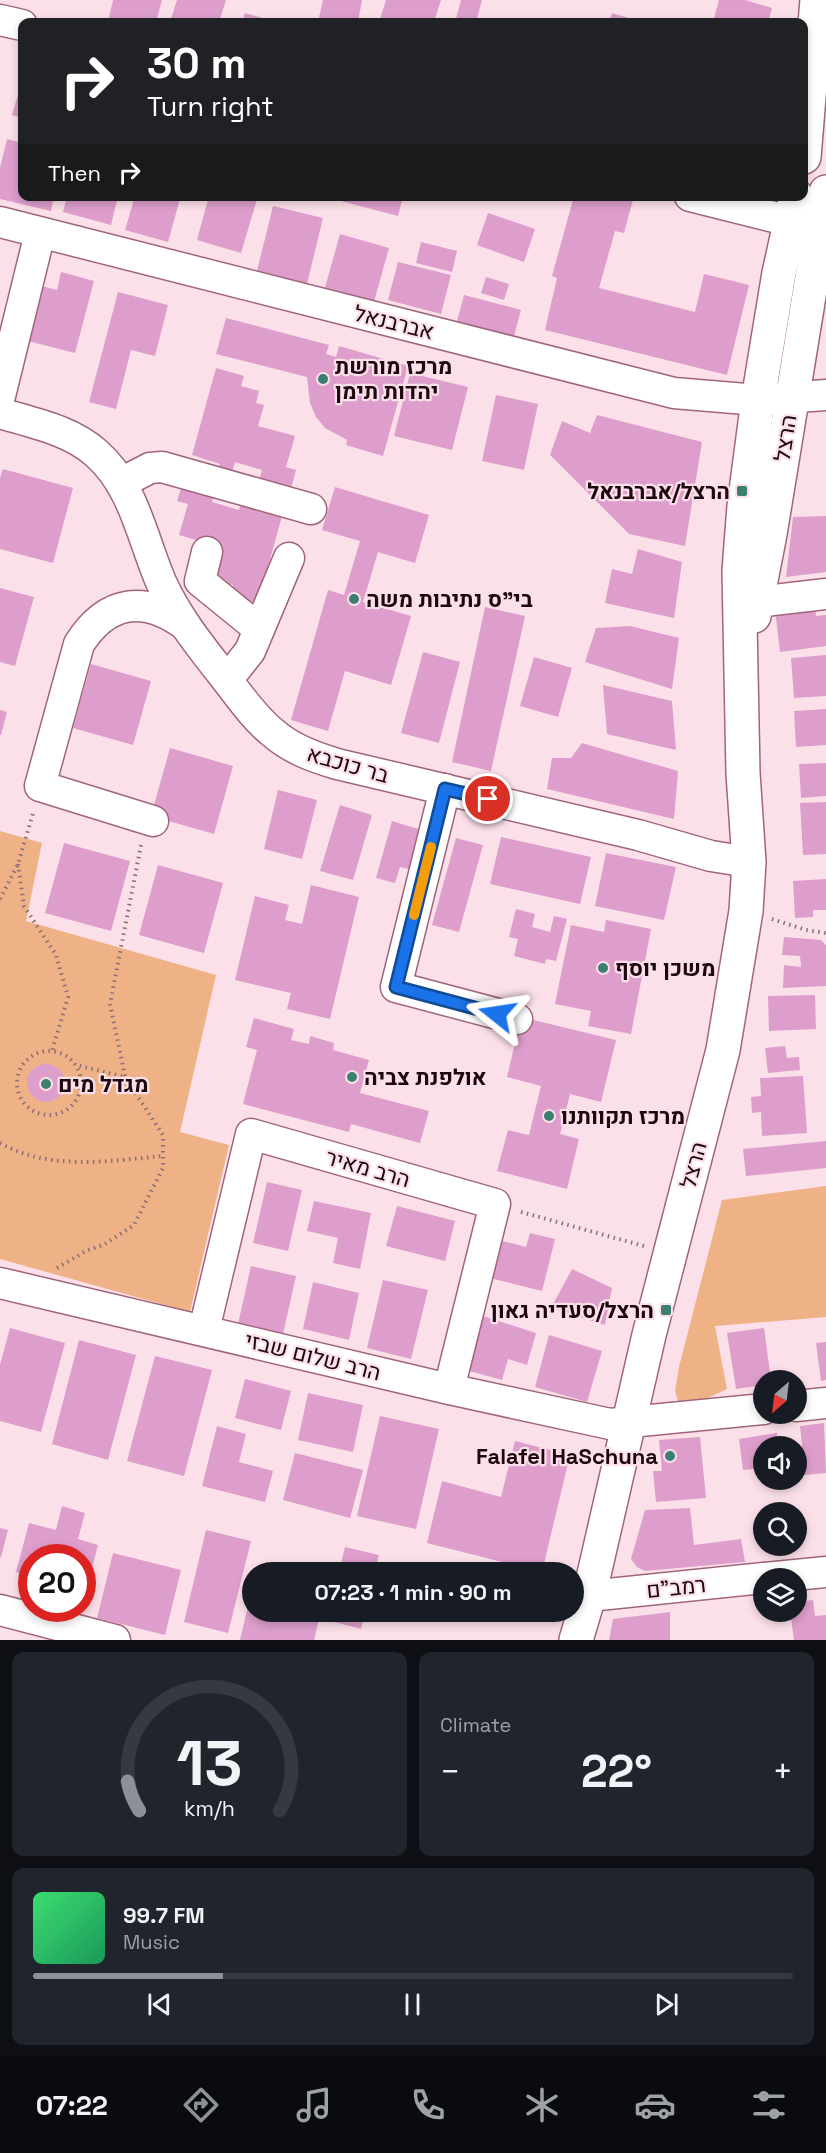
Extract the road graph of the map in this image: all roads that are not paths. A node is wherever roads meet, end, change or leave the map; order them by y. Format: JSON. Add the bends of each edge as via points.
{"nodes":[{"id":1,"x":818,"y":0,"type":"edge"},
{"id":2,"x":0,"y":20,"type":"edge"},
{"id":3,"x":18,"y":24,"type":"edge"},
{"id":4,"x":808,"y":112,"type":"edge"},
{"id":5,"x":826,"y":192,"type":"edge"},
{"id":6,"x":719,"y":201,"type":"edge"},
{"id":7,"x":802,"y":215,"type":"edge"},
{"id":8,"x":0,"y":222,"type":"edge"},
{"id":9,"x":40,"y":232,"type":"junction"},
{"id":10,"x":826,"y":394,"type":"edge"},
{"id":11,"x":0,"y":397,"type":"edge"},
{"id":12,"x":792,"y":397,"type":"junction"},
{"id":13,"x":758,"y":400,"type":"junction"},
{"id":14,"x":121,"y":483,"type":"junction"},
{"id":15,"x":311,"y":509,"type":"dead end"},
{"id":16,"x":150,"y":552,"type":"junction"},
{"id":17,"x":207,"y":552,"type":"dead end"},
{"id":18,"x":288,"y":558,"type":"dead end"},
{"id":19,"x":826,"y":594,"type":"edge"},
{"id":20,"x":757,"y":602,"type":"junction"},
{"id":21,"x":119,"y":608,"type":"junction"},
{"id":22,"x":185,"y":625,"type":"junction"},
{"id":23,"x":259,"y":630,"type":"junction"},
{"id":24,"x":227,"y":680,"type":"junction"},
{"id":25,"x":743,"y":683,"type":"junction"},
{"id":26,"x":445,"y":789,"type":"junction"},
{"id":27,"x":153,"y":821,"type":"road end"},
{"id":28,"x":749,"y":862,"type":"junction"},
{"id":29,"x":517,"y":1019,"type":"dead end"},
{"id":30,"x":0,"y":1283,"type":"edge"},
{"id":31,"x":204,"y":1330,"type":"junction"},
{"id":32,"x":450,"y":1389,"type":"junction"},
{"id":33,"x":826,"y":1403,"type":"edge"},
{"id":34,"x":807,"y":1405,"type":"edge"},
{"id":35,"x":753,"y":1410,"type":"edge"},
{"id":36,"x":627,"y":1422,"type":"junction"},
{"id":37,"x":826,"y":1572,"type":"edge"},
{"id":38,"x":807,"y":1574,"type":"edge"},
{"id":39,"x":753,"y":1579,"type":"edge"},
{"id":40,"x":589,"y":1596,"type":"junction"},
{"id":41,"x":0,"y":1610,"type":"edge"},
{"id":42,"x":115,"y":1640,"type":"edge"},
{"id":43,"x":576,"y":1640,"type":"edge"}],
"edges":[{"from":1,"to":4,"type":"main road"},
{"from":2,"to":3,"type":"street"},
{"from":5,"to":7,"type":"main road","name":"הרצל"},
{"from":6,"to":7,"type":"street"},
{"from":7,"to":12,"type":"main road","name":"הרצל"},
{"from":7,"to":13,"type":"main road","name":"הרצל"},
{"from":8,"to":9,"type":"street","name":"אברבנאל"},
{"from":9,"to":11,"type":"street"},
{"from":9,"to":13,"type":"street","name":"אברבנאל","via":[[674,393]]},
{"from":10,"to":12,"type":"street","name":"אברבנאל"},
{"from":11,"to":14,"type":"street","name":"בר כוכבא","via":[[103,459]]},
{"from":12,"to":13,"type":"street","name":"אברבנאל"},
{"from":12,"to":20,"type":"main road","name":"הרצל"},
{"from":13,"to":25,"type":"main road","name":"הרצל","via":[[739,571]]},
{"from":14,"to":15,"type":"street","via":[[150,468],[162,467]]},
{"from":14,"to":16,"type":"street","name":"בר כוכבא"},
{"from":16,"to":21,"type":"street","via":[[138,584]]},
{"from":16,"to":22,"type":"street","name":"בר כוכבא","via":[[161,583]]},
{"from":17,"to":23,"type":"street","via":[[200,581]]},
{"from":18,"to":23,"type":"street"},
{"from":19,"to":20,"type":"street"},
{"from":20,"to":25,"type":"main road","name":"הרצל"},
{"from":21,"to":22,"type":"street","via":[[152,608]]},
{"from":21,"to":27,"type":"street","via":[[93,625],[80,644],[40,786]]},
{"from":22,"to":24,"type":"street","name":"בר כוכבא"},
{"from":23,"to":24,"type":"street","via":[[250,651]]},
{"from":24,"to":26,"type":"street","name":"בר כוכבא","via":[[266,727],[298,750],[338,764]]},
{"from":25,"to":28,"type":"main road","name":"הרצל","via":[[743,773]]},
{"from":26,"to":28,"type":"street","name":"בר כוכבא","via":[[701,854]]},
{"from":26,"to":29,"type":"street","via":[[396,987]]},
{"from":28,"to":36,"type":"main road","name":"הרצל","via":[[746,911],[723,1050]]},
{"from":30,"to":31,"type":"street","name":"הרב שלום שבזי"},
{"from":31,"to":32,"type":"street","name":"הרב שלום שבזי"},
{"from":31,"to":32,"type":"street","name":"הרב מאיר","via":[[250,1134],[495,1204]]},
{"from":32,"to":36,"type":"street","name":"הרב שלום שבזי","via":[[610,1424]]},
{"from":33,"to":34,"type":"street"},
{"from":35,"to":36,"type":"street","name":"הרב שלום שבזי"},
{"from":36,"to":40,"type":"main road","name":"הרצל"},
{"from":37,"to":38,"type":"street","name":"רמב\"ם"},
{"from":39,"to":40,"type":"street","name":"רמב\"ם"},
{"from":40,"to":43,"type":"main road","name":"הרצל"},
{"from":41,"to":42,"type":"street"}]}
